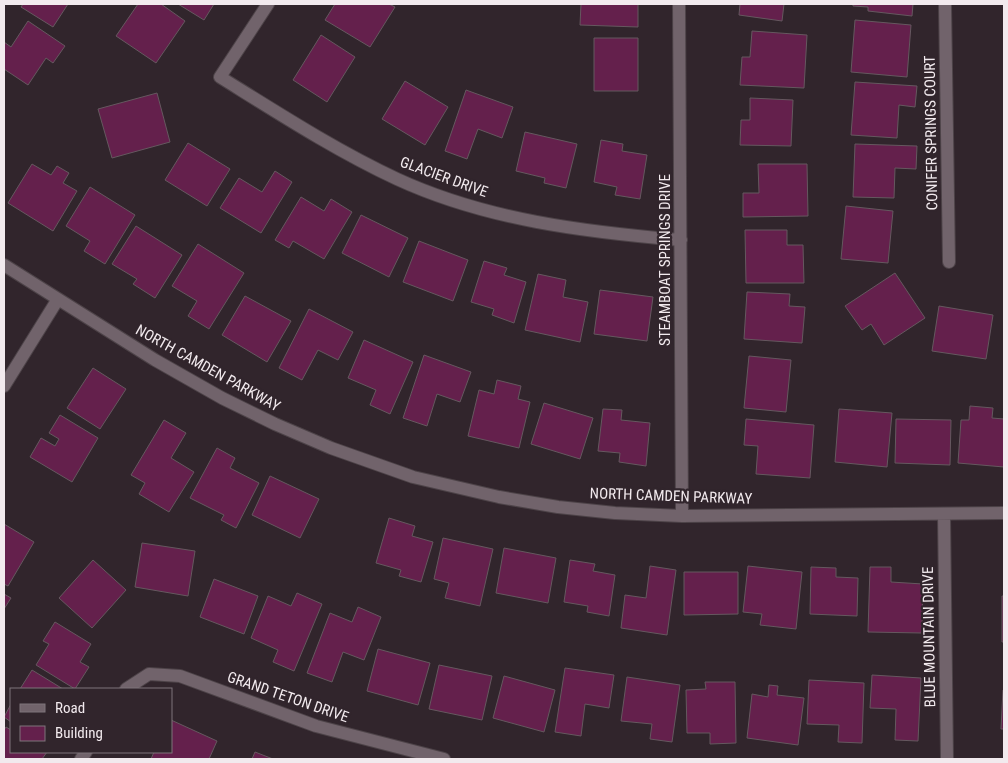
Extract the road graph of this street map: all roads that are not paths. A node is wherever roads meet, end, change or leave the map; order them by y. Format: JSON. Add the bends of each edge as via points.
{"nodes":[{"id":1,"x":268,"y":4,"type":"edge"},
{"id":2,"x":679,"y":4,"type":"edge"},
{"id":3,"x":945,"y":4,"type":"edge"},
{"id":4,"x":681,"y":240,"type":"junction"},
{"id":5,"x":949,"y":262,"type":"dead end"},
{"id":6,"x":4,"y":265,"type":"edge"},
{"id":7,"x":58,"y":300,"type":"junction"},
{"id":8,"x":4,"y":386,"type":"edge"},
{"id":9,"x":1004,"y":513,"type":"edge"},
{"id":10,"x":944,"y":514,"type":"junction"},
{"id":11,"x":682,"y":516,"type":"junction"},
{"id":12,"x":127,"y":688,"type":"edge"},
{"id":13,"x":444,"y":759,"type":"edge"},
{"id":14,"x":947,"y":759,"type":"edge"}],
"edges":[{"from":1,"to":4,"type":"street","name":"GLACIER DRIVE","via":[[220,77],[332,146],[446,198],[550,225],[602,234]]},
{"from":2,"to":4,"type":"street","name":"STEAMBOAT SPRINGS DRIVE"},
{"from":3,"to":5,"type":"street","name":"CONIFER SPRINGS COURT"},
{"from":4,"to":11,"type":"street","name":"STEAMBOAT SPRINGS DRIVE"},
{"from":6,"to":7,"type":"street","name":"NORTH CAMDEN PARKWAY"},
{"from":7,"to":8,"type":"street"},
{"from":7,"to":11,"type":"street","name":"NORTH CAMDEN PARKWAY","via":[[156,360],[249,411],[331,448],[413,477],[558,507]]},
{"from":9,"to":10,"type":"street","name":"NORTH CAMDEN PARKWAY"},
{"from":10,"to":11,"type":"street","name":"NORTH CAMDEN PARKWAY"},
{"from":10,"to":14,"type":"street","name":"BLUE MOUNTAIN DRIVE"},
{"from":12,"to":13,"type":"street","name":"GRAND TETON DRIVE","via":[[148,674],[180,676],[316,726]]}]}
